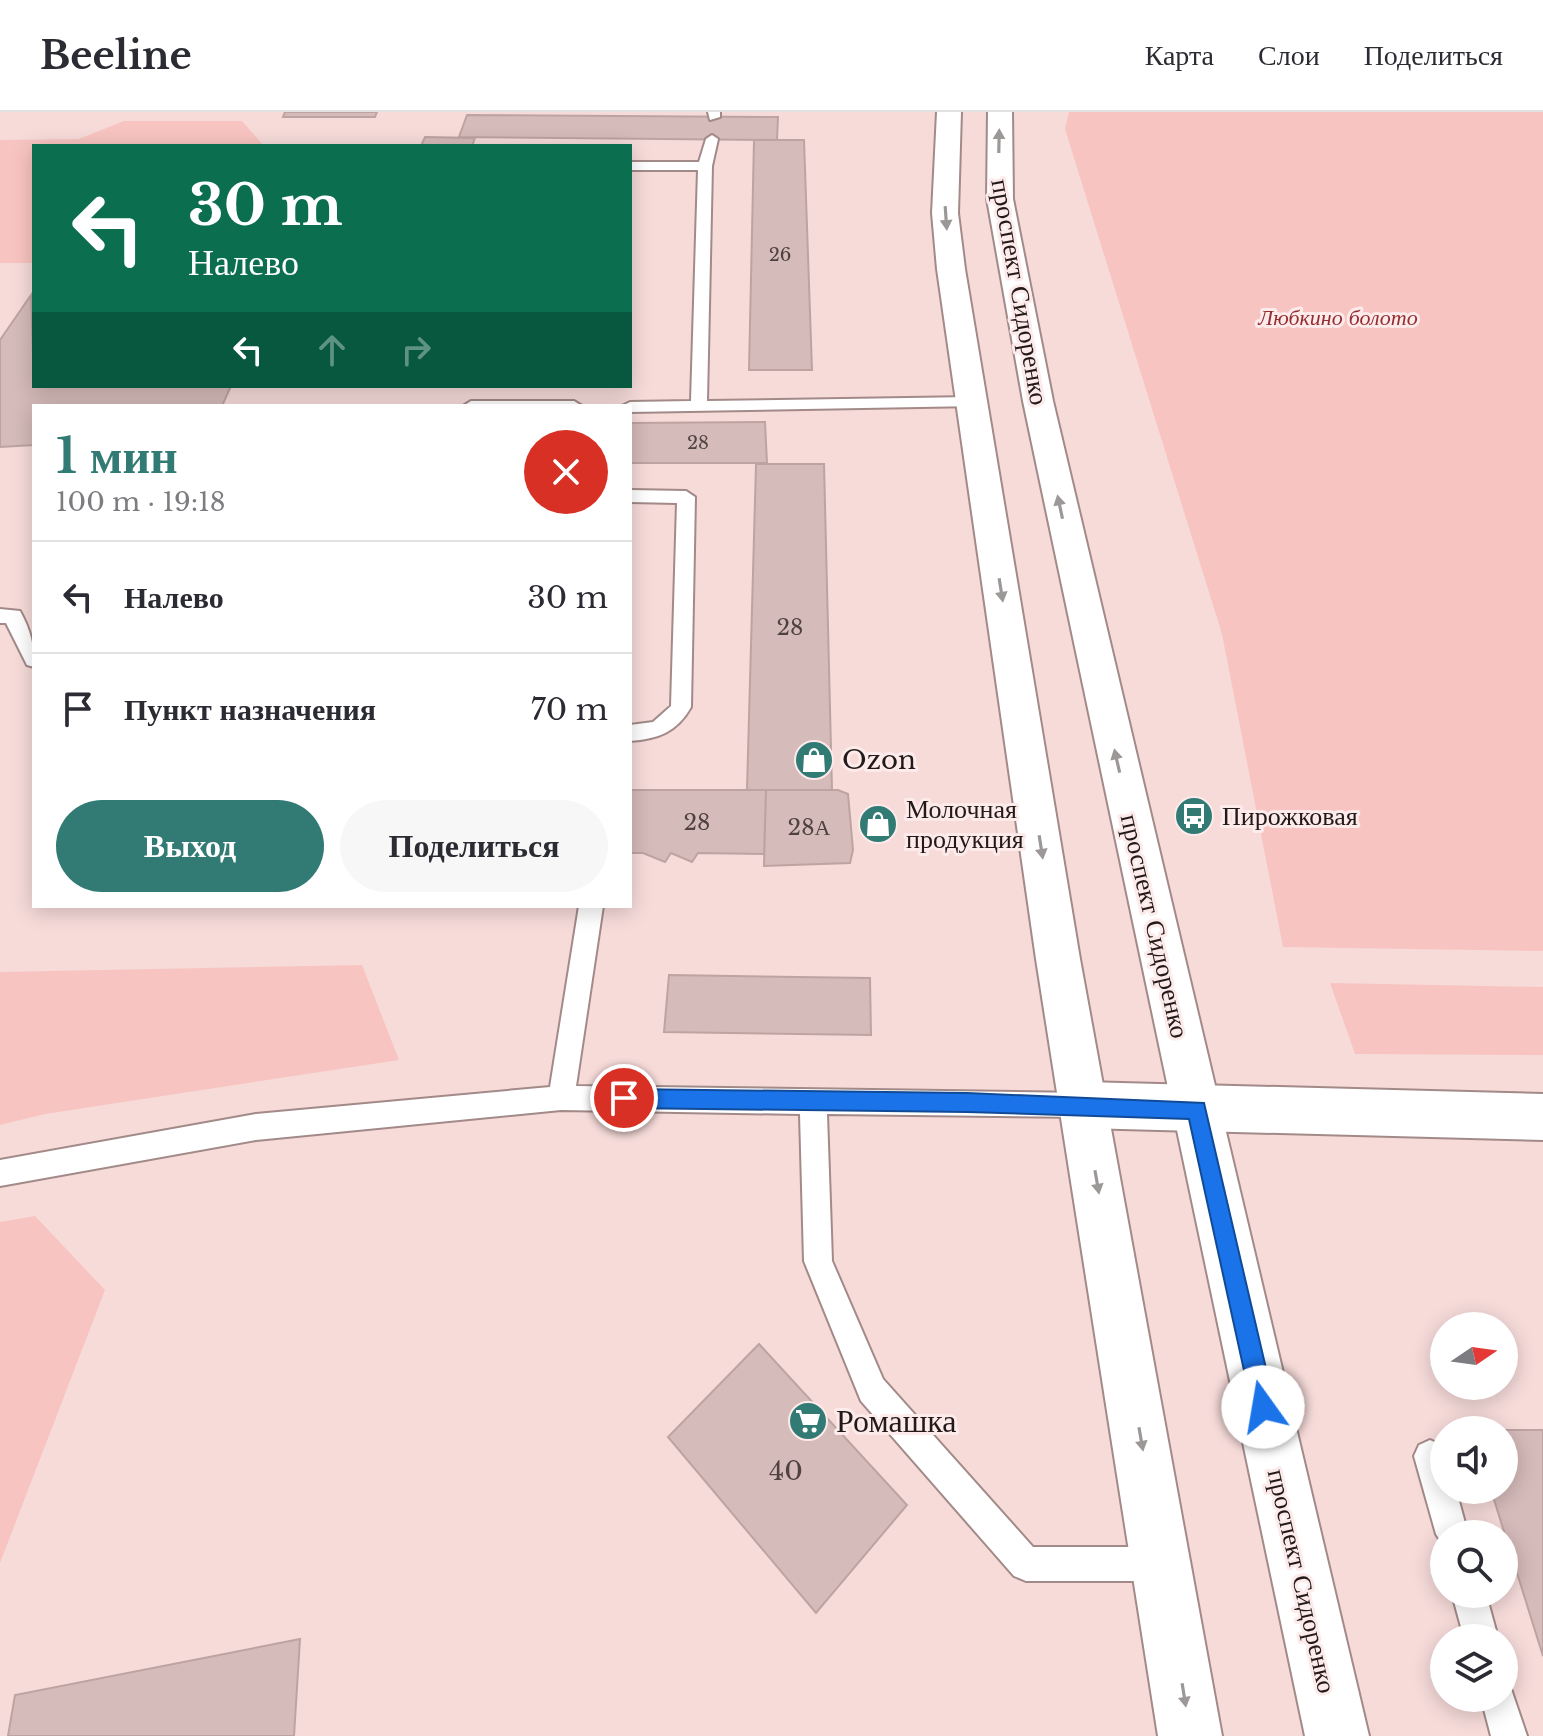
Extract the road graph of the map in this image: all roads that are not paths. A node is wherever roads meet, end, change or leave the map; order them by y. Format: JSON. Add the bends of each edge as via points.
{"nodes":[{"id":1,"x":949,"y":112,"type":"edge"},
{"id":2,"x":1000,"y":112,"type":"edge"},
{"id":3,"x":712,"y":139,"type":"dead end"},
{"id":4,"x":632,"y":166,"type":"edge"},
{"id":5,"x":705,"y":166,"type":"junction"},
{"id":6,"x":972,"y":402,"type":"junction"},
{"id":7,"x":632,"y":407,"type":"edge"},
{"id":8,"x":699,"y":408,"type":"junction"},
{"id":9,"x":632,"y":496,"type":"edge"},
{"id":10,"x":0,"y":616,"type":"edge"},
{"id":11,"x":32,"y":656,"type":"edge"},
{"id":12,"x":632,"y":733,"type":"edge"},
{"id":13,"x":591,"y":908,"type":"edge"},
{"id":14,"x":561,"y":1098,"type":"junction"},
{"id":15,"x":813,"y":1101,"type":"junction"},
{"id":16,"x":1084,"y":1105,"type":"junction"},
{"id":17,"x":1197,"y":1110,"type":"junction"},
{"id":18,"x":1543,"y":1117,"type":"edge"},
{"id":19,"x":0,"y":1173,"type":"edge"},
{"id":20,"x":1162,"y":1564,"type":"junction"},
{"id":21,"x":1502,"y":1712,"type":"edge"},
{"id":22,"x":1190,"y":1736,"type":"edge"},
{"id":23,"x":1337,"y":1736,"type":"edge"},
{"id":24,"x":1509,"y":1736,"type":"edge"}],
"edges":[{"from":1,"to":6,"type":"main road","one_way":true,"via":[[945,213]]},
{"from":17,"to":2,"type":"main road","name":"проспект Сидоренко","one_way":true,"via":[[1075,577],[1016,290],[1000,199]]},
{"from":3,"to":5,"type":"lane"},
{"from":4,"to":5,"type":"lane"},
{"from":5,"to":8,"type":"lane"},
{"from":6,"to":8,"type":"lane"},
{"from":6,"to":16,"type":"main road","one_way":true},
{"from":7,"to":8,"type":"lane"},
{"from":9,"to":12,"type":"lane","via":[[686,497],[681,707],[672,723],[653,732]]},
{"from":10,"to":11,"type":"lane","via":[[13,616]]},
{"from":13,"to":14,"type":"lane"},
{"from":14,"to":15,"type":"lane"},
{"from":14,"to":19,"type":"lane","via":[[256,1127]]},
{"from":15,"to":16,"type":"lane"},
{"from":15,"to":20,"type":"lane","via":[[818,1261],[872,1390],[1026,1564]]},
{"from":16,"to":17,"type":"main road"},
{"from":16,"to":20,"type":"main road","one_way":true},
{"from":17,"to":18,"type":"main road"},
{"from":17,"to":23,"type":"main road","name":"проспект Сидоренко"},
{"from":20,"to":22,"type":"main road","one_way":true},
{"from":21,"to":24,"type":"lane"}]}
